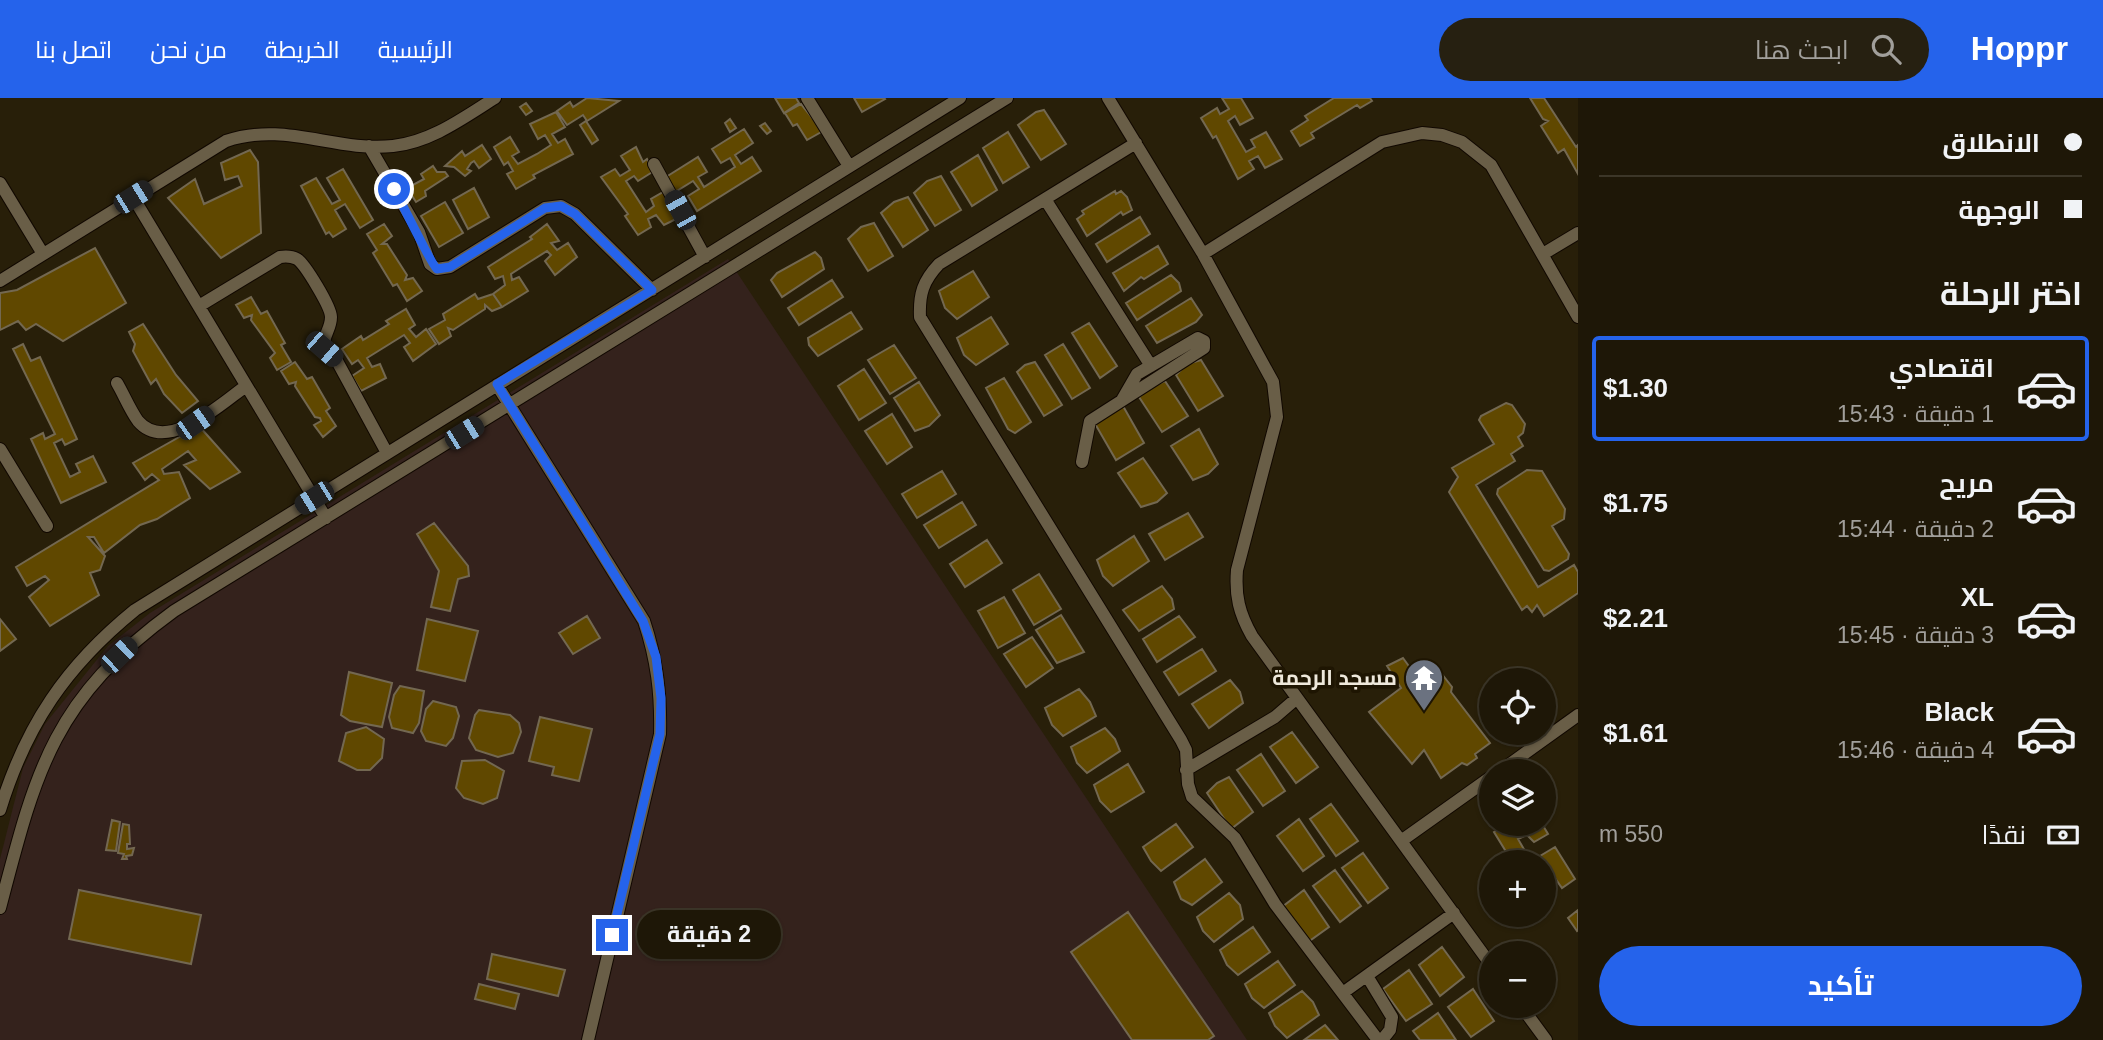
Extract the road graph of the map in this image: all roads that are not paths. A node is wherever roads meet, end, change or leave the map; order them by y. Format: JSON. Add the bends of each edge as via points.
{"nodes":[{"id":1,"x":495,"y":98,"type":"edge"},
{"id":2,"x":807,"y":98,"type":"edge"},
{"id":3,"x":960,"y":98,"type":"edge"},
{"id":4,"x":1007,"y":98,"type":"edge"},
{"id":5,"x":1108,"y":98,"type":"edge"},
{"id":6,"x":1136,"y":143,"type":"junction"},
{"id":7,"x":369,"y":146,"type":"junction"},
{"id":8,"x":654,"y":164,"type":"dead end"},
{"id":9,"x":849,"y":166,"type":"junction"},
{"id":10,"x":0,"y":183,"type":"edge"},
{"id":11,"x":133,"y":197,"type":"junction"},
{"id":12,"x":1045,"y":199,"type":"junction"},
{"id":13,"x":1578,"y":233,"type":"edge"},
{"id":14,"x":43,"y":254,"type":"junction"},
{"id":15,"x":1203,"y":254,"type":"junction"},
{"id":16,"x":1543,"y":254,"type":"junction"},
{"id":17,"x":705,"y":257,"type":"junction"},
{"id":18,"x":0,"y":281,"type":"edge"},
{"id":19,"x":652,"y":290,"type":"junction"},
{"id":20,"x":199,"y":306,"type":"junction"},
{"id":21,"x":1578,"y":317,"type":"edge"},
{"id":22,"x":1151,"y":366,"type":"junction"},
{"id":23,"x":117,"y":383,"type":"dead end"},
{"id":24,"x":497,"y":384,"type":"junction"},
{"id":25,"x":247,"y":386,"type":"junction"},
{"id":26,"x":1122,"y":400,"type":"junction"},
{"id":27,"x":510,"y":405,"type":"junction"},
{"id":28,"x":0,"y":449,"type":"edge"},
{"id":29,"x":387,"y":453,"type":"junction"},
{"id":30,"x":1082,"y":462,"type":"dead end"},
{"id":31,"x":314,"y":498,"type":"junction"},
{"id":32,"x":326,"y":518,"type":"junction"},
{"id":33,"x":47,"y":526,"type":"dead end"},
{"id":34,"x":1297,"y":698,"type":"junction"},
{"id":35,"x":1578,"y":715,"type":"edge"},
{"id":36,"x":1517,"y":759,"type":"edge"},
{"id":37,"x":1186,"y":771,"type":"junction"},
{"id":38,"x":1479,"y":786,"type":"edge"},
{"id":39,"x":0,"y":810,"type":"edge"},
{"id":40,"x":1401,"y":841,"type":"junction"},
{"id":41,"x":0,"y":908,"type":"edge"},
{"id":42,"x":1454,"y":913,"type":"junction"},
{"id":43,"x":1479,"y":948,"type":"edge"},
{"id":44,"x":1367,"y":976,"type":"junction"},
{"id":45,"x":1344,"y":992,"type":"junction"},
{"id":46,"x":1530,"y":1018,"type":"edge"},
{"id":47,"x":588,"y":1040,"type":"edge"},
{"id":48,"x":1380,"y":1040,"type":"edge"},
{"id":49,"x":1546,"y":1040,"type":"edge"}],
"edges":[{"from":1,"to":7,"type":"street","via":[[433,135],[402,144]]},
{"from":2,"to":9,"type":"street"},
{"from":3,"to":9,"type":"street"},
{"from":4,"to":27,"type":"street"},
{"from":5,"to":6,"type":"street"},
{"from":6,"to":12,"type":"street"},
{"from":6,"to":15,"type":"street"},
{"from":7,"to":11,"type":"street","via":[[271,132],[247,134],[203,153]]},
{"from":7,"to":19,"type":"street","via":[[419,232],[430,264],[437,269],[450,267],[545,208],[561,206],[575,214]]},
{"from":8,"to":17,"type":"street"},
{"from":9,"to":17,"type":"street"},
{"from":10,"to":14,"type":"street"},
{"from":11,"to":14,"type":"street"},
{"from":11,"to":20,"type":"street"},
{"from":12,"to":22,"type":"street"},
{"from":12,"to":37,"type":"street","via":[[939,264],[922,288],[920,317],[1181,740],[1188,760]]},
{"from":13,"to":16,"type":"street"},
{"from":14,"to":18,"type":"street"},
{"from":15,"to":16,"type":"street","via":[[1382,142],[1422,133],[1462,142],[1491,165]]},
{"from":15,"to":34,"type":"street","via":[[1273,382],[1276,417],[1237,570],[1236,593],[1252,636]]},
{"from":16,"to":21,"type":"street"},
{"from":17,"to":19,"type":"street"},
{"from":19,"to":24,"type":"street"},
{"from":20,"to":25,"type":"street"},
{"from":20,"to":29,"type":"street","via":[[280,257],[301,262],[330,309],[324,349],[337,360]]},
{"from":22,"to":26,"type":"street","via":[[1137,374]]},
{"from":22,"to":26,"type":"street","via":[[1166,364]]},
{"from":23,"to":25,"type":"street","via":[[139,422],[166,433],[195,423]]},
{"from":24,"to":27,"type":"street"},
{"from":24,"to":29,"type":"street"},
{"from":25,"to":31,"type":"street"},
{"from":26,"to":30,"type":"street","via":[[1090,421]]},
{"from":27,"to":32,"type":"street"},
{"from":27,"to":47,"type":"street","via":[[643,621],[656,657],[660,734]]},
{"from":28,"to":33,"type":"street"},
{"from":29,"to":31,"type":"street"},
{"from":31,"to":32,"type":"street"},
{"from":31,"to":39,"type":"street","via":[[135,610],[78,662],[44,706],[14,764]]},
{"from":32,"to":41,"type":"street","via":[[174,611],[136,638],[102,671],[49,749],[31,792]]},
{"from":34,"to":37,"type":"street","via":[[1275,717]]},
{"from":34,"to":40,"type":"street"},
{"from":35,"to":36,"type":"street"},
{"from":37,"to":45,"type":"street","via":[[1192,797],[1235,838],[1275,904]]},
{"from":38,"to":40,"type":"street"},
{"from":40,"to":42,"type":"street"},
{"from":42,"to":43,"type":"street"},
{"from":42,"to":44,"type":"street"},
{"from":44,"to":45,"type":"street"},
{"from":44,"to":48,"type":"street","via":[[1392,1017],[1390,1030]]},
{"from":45,"to":48,"type":"street"},
{"from":46,"to":49,"type":"street"}]}
